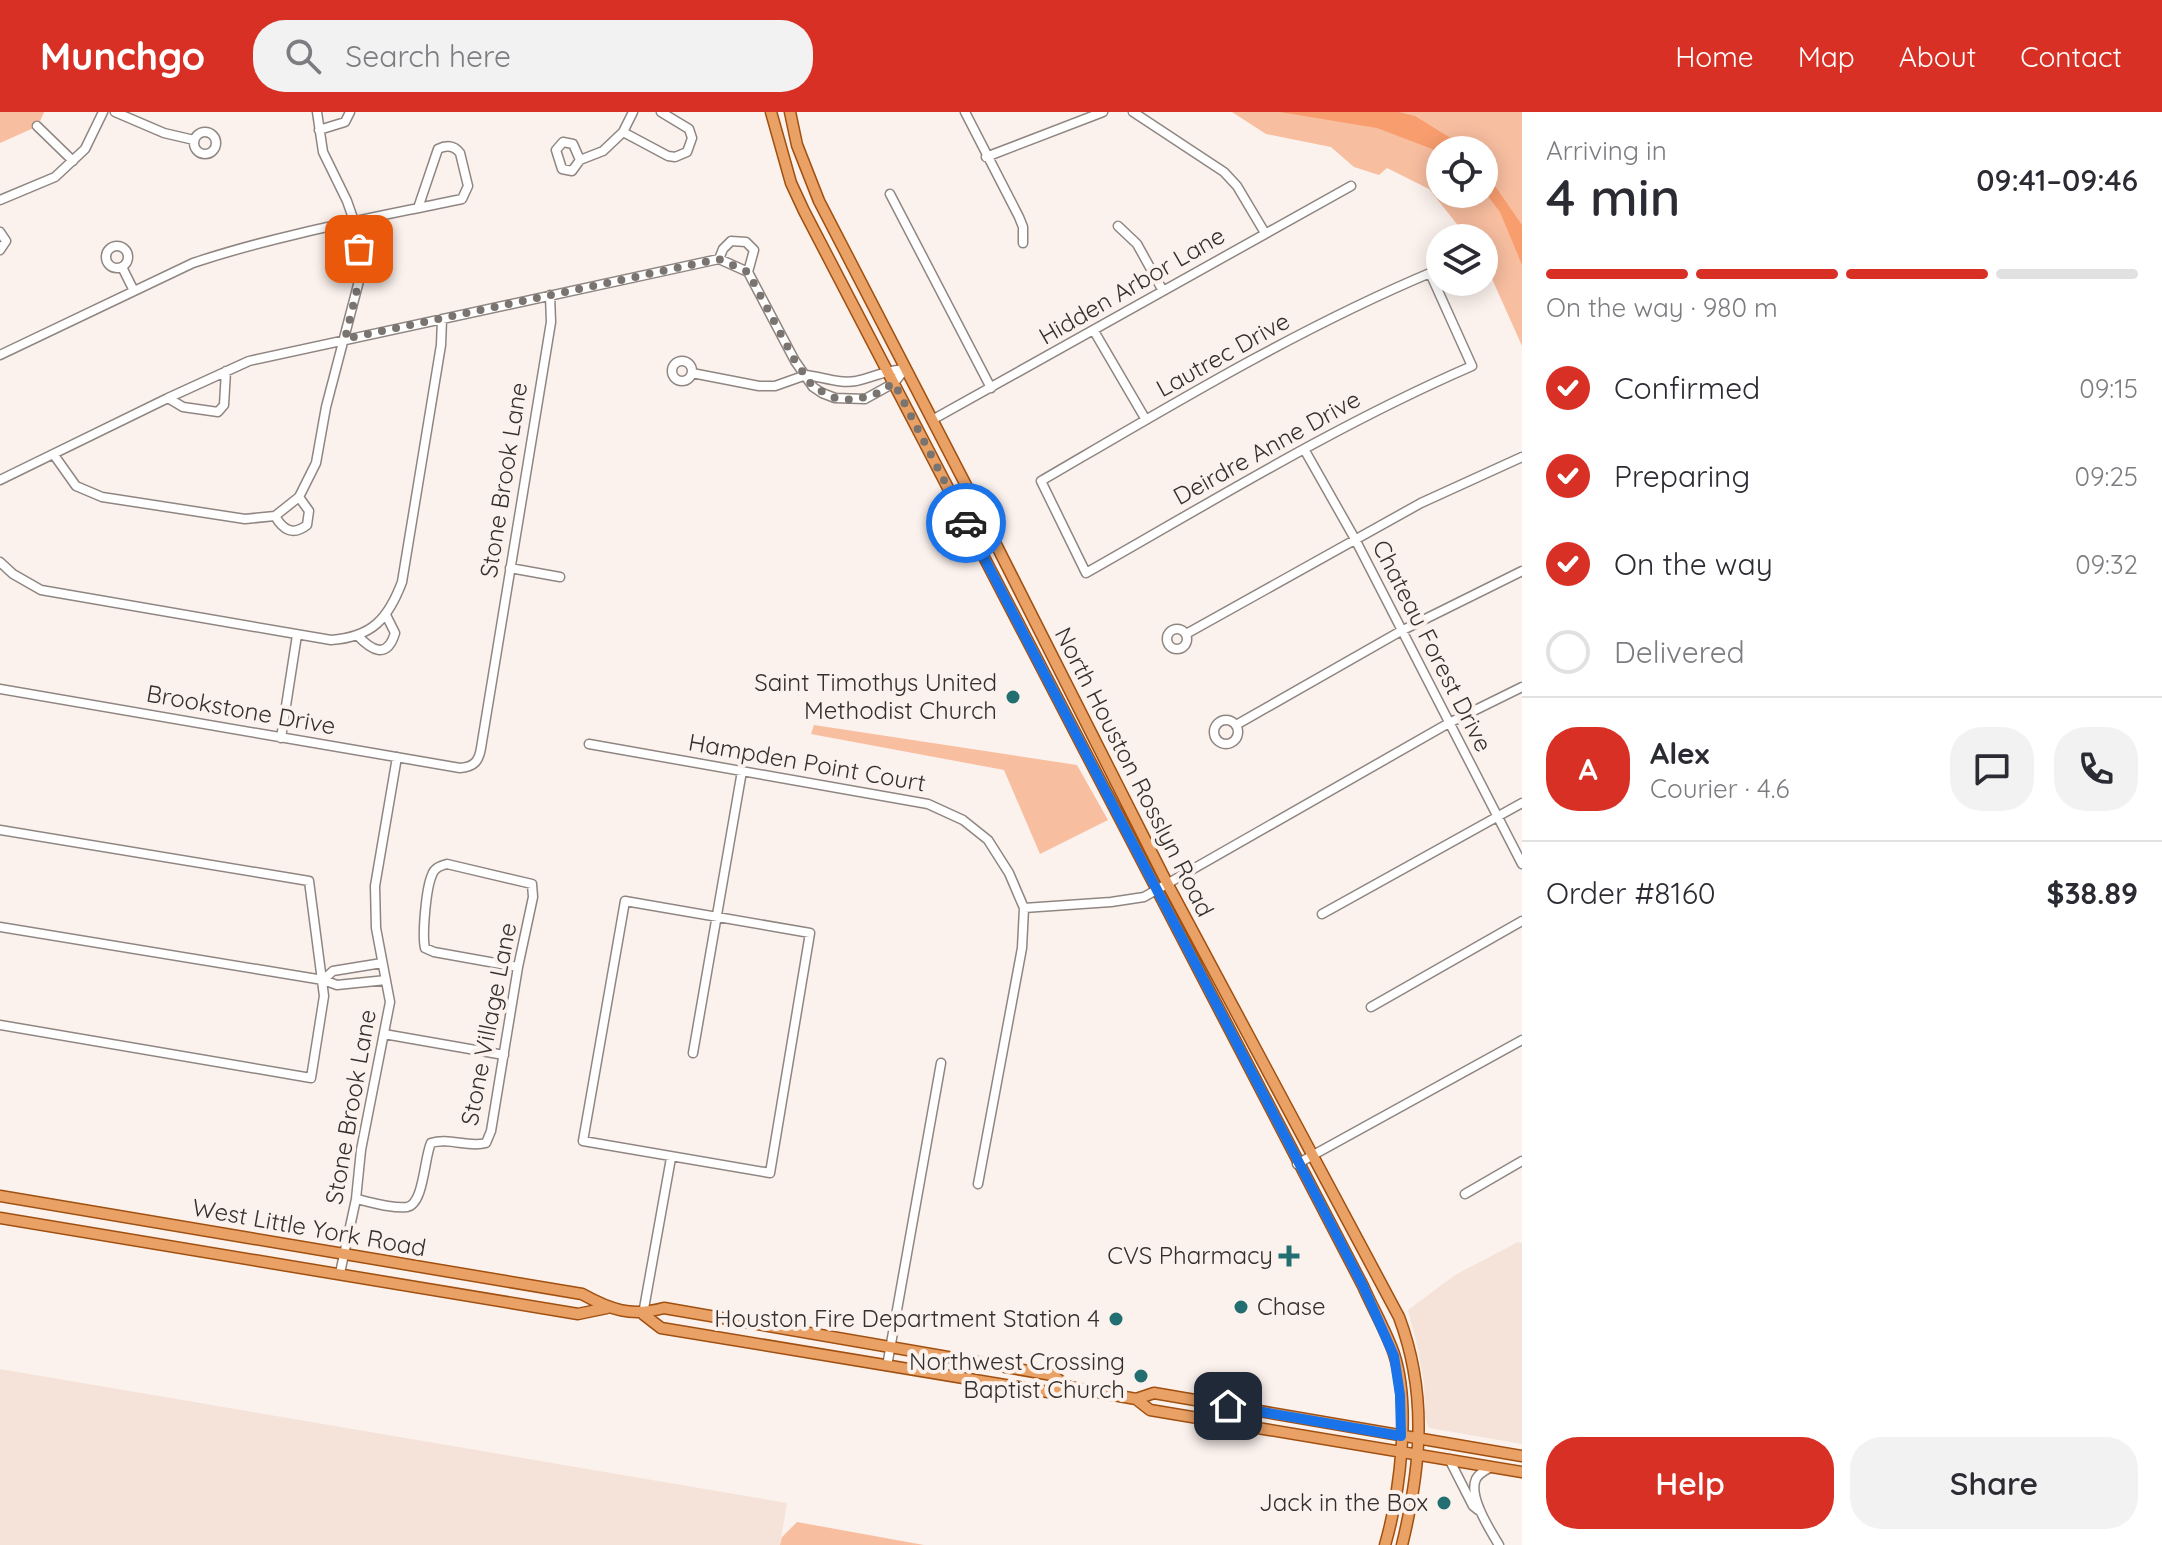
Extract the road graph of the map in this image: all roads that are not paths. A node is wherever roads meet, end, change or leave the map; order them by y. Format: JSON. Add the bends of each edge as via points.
{"nodes":[{"id":1,"x":103,"y":112,"type":"edge"},
{"id":2,"x":115,"y":112,"type":"edge"},
{"id":3,"x":317,"y":112,"type":"edge"},
{"id":4,"x":350,"y":112,"type":"edge"},
{"id":5,"x":633,"y":112,"type":"edge"},
{"id":6,"x":661,"y":112,"type":"edge"},
{"id":7,"x":771,"y":112,"type":"edge"},
{"id":8,"x":790,"y":112,"type":"edge"},
{"id":9,"x":965,"y":112,"type":"edge"},
{"id":10,"x":1103,"y":112,"type":"edge"},
{"id":11,"x":1133,"y":112,"type":"edge"},
{"id":12,"x":37,"y":126,"type":"dead end"},
{"id":13,"x":319,"y":130,"type":"junction"},
{"id":14,"x":623,"y":132,"type":"junction"},
{"id":15,"x":194,"y":140,"type":"dead end"},
{"id":16,"x":986,"y":157,"type":"junction"},
{"id":17,"x":580,"y":160,"type":"dead end"},
{"id":18,"x":73,"y":161,"type":"junction"},
{"id":19,"x":1351,"y":186,"type":"dead end"},
{"id":20,"x":890,"y":194,"type":"dead end"},
{"id":21,"x":0,"y":200,"type":"edge"},
{"id":22,"x":418,"y":208,"type":"junction"},
{"id":23,"x":354,"y":221,"type":"junction"},
{"id":24,"x":1118,"y":226,"type":"dead end"},
{"id":25,"x":0,"y":232,"type":"edge"},
{"id":26,"x":1265,"y":233,"type":"junction"},
{"id":27,"x":837,"y":237,"type":"junction"},
{"id":28,"x":1023,"y":243,"type":"dead end"},
{"id":29,"x":821,"y":246,"type":"junction"},
{"id":30,"x":0,"y":250,"type":"edge"},
{"id":31,"x":719,"y":259,"type":"junction"},
{"id":32,"x":122,"y":267,"type":"dead end"},
{"id":33,"x":748,"y":272,"type":"junction"},
{"id":34,"x":134,"y":291,"type":"junction"},
{"id":35,"x":1163,"y":291,"type":"junction"},
{"id":36,"x":550,"y":295,"type":"junction"},
{"id":37,"x":442,"y":319,"type":"junction"},
{"id":38,"x":1094,"y":331,"type":"junction"},
{"id":39,"x":345,"y":339,"type":"junction"},
{"id":40,"x":0,"y":355,"type":"edge"},
{"id":41,"x":1472,"y":366,"type":"joint"},
{"id":42,"x":905,"y":369,"type":"junction"},
{"id":43,"x":887,"y":370,"type":"junction"},
{"id":44,"x":226,"y":371,"type":"junction"},
{"id":45,"x":692,"y":373,"type":"dead end"},
{"id":46,"x":806,"y":375,"type":"junction"},
{"id":47,"x":894,"y":383,"type":"junction"},
{"id":48,"x":991,"y":388,"type":"junction"},
{"id":49,"x":168,"y":398,"type":"junction"},
{"id":50,"x":932,"y":420,"type":"junction"},
{"id":51,"x":1146,"y":420,"type":"junction"},
{"id":52,"x":1304,"y":449,"type":"junction"},
{"id":53,"x":54,"y":455,"type":"junction"},
{"id":54,"x":1522,"y":457,"type":"edge"},
{"id":55,"x":0,"y":480,"type":"edge"},
{"id":56,"x":968,"y":489,"type":"junction"},
{"id":57,"x":952,"y":496,"type":"junction"},
{"id":58,"x":299,"y":497,"type":"junction"},
{"id":59,"x":275,"y":516,"type":"junction"},
{"id":60,"x":1355,"y":539,"type":"junction"},
{"id":61,"x":0,"y":562,"type":"edge"},
{"id":62,"x":510,"y":568,"type":"junction"},
{"id":63,"x":1522,"y":571,"type":"edge"},
{"id":64,"x":1086,"y":573,"type":"joint"},
{"id":65,"x":560,"y":577,"type":"dead end"},
{"id":66,"x":1021,"y":594,"type":"junction"},
{"id":67,"x":1004,"y":596,"type":"junction"},
{"id":68,"x":386,"y":615,"type":"junction"},
{"id":69,"x":1401,"y":631,"type":"junction"},
{"id":70,"x":1186,"y":634,"type":"dead end"},
{"id":71,"x":297,"y":635,"type":"junction"},
{"id":72,"x":357,"y":635,"type":"junction"},
{"id":73,"x":1045,"y":640,"type":"junction"},
{"id":74,"x":1029,"y":647,"type":"junction"},
{"id":75,"x":1522,"y":687,"type":"edge"},
{"id":76,"x":0,"y":689,"type":"edge"},
{"id":77,"x":1449,"y":723,"type":"junction"},
{"id":78,"x":1236,"y":725,"type":"dead end"},
{"id":79,"x":281,"y":738,"type":"junction"},
{"id":80,"x":589,"y":744,"type":"dead end"},
{"id":81,"x":1101,"y":751,"type":"junction"},
{"id":82,"x":1087,"y":756,"type":"junction"},
{"id":83,"x":397,"y":757,"type":"junction"},
{"id":84,"x":474,"y":763,"type":"joint"},
{"id":85,"x":742,"y":771,"type":"junction"},
{"id":86,"x":1522,"y":803,"type":"edge"},
{"id":87,"x":1497,"y":816,"type":"junction"},
{"id":88,"x":0,"y":830,"type":"edge"},
{"id":89,"x":1522,"y":864,"type":"edge"},
{"id":90,"x":1167,"y":883,"type":"junction"},
{"id":91,"x":1156,"y":889,"type":"junction"},
{"id":92,"x":1024,"y":908,"type":"junction"},
{"id":93,"x":1322,"y":914,"type":"dead end"},
{"id":94,"x":717,"y":916,"type":"junction"},
{"id":95,"x":1522,"y":921,"type":"edge"},
{"id":96,"x":0,"y":927,"type":"edge"},
{"id":97,"x":382,"y":963,"type":"junction"},
{"id":98,"x":518,"y":967,"type":"junction"},
{"id":99,"x":323,"y":980,"type":"junction"},
{"id":100,"x":386,"y":980,"type":"junction"},
{"id":101,"x":1371,"y":1007,"type":"dead end"},
{"id":102,"x":0,"y":1025,"type":"edge"},
{"id":103,"x":1247,"y":1032,"type":"junction"},
{"id":104,"x":384,"y":1034,"type":"junction"},
{"id":105,"x":1233,"y":1038,"type":"junction"},
{"id":106,"x":1522,"y":1040,"type":"edge"},
{"id":107,"x":693,"y":1053,"type":"dead end"},
{"id":108,"x":504,"y":1055,"type":"junction"},
{"id":109,"x":941,"y":1063,"type":"dead end"},
{"id":110,"x":1314,"y":1156,"type":"junction"},
{"id":111,"x":671,"y":1158,"type":"junction"},
{"id":112,"x":1522,"y":1161,"type":"edge"},
{"id":113,"x":1297,"y":1164,"type":"junction"},
{"id":114,"x":978,"y":1184,"type":"dead end"},
{"id":115,"x":1465,"y":1194,"type":"dead end"},
{"id":116,"x":0,"y":1196,"type":"edge"},
{"id":117,"x":356,"y":1199,"type":"junction"},
{"id":118,"x":25,"y":1200,"type":"junction"},
{"id":119,"x":0,"y":1218,"type":"edge"},
{"id":120,"x":22,"y":1221,"type":"junction"},
{"id":121,"x":175,"y":1225,"type":"junction"},
{"id":122,"x":173,"y":1246,"type":"junction"},
{"id":123,"x":344,"y":1254,"type":"junction"},
{"id":124,"x":340,"y":1273,"type":"junction"},
{"id":125,"x":607,"y":1308,"type":"junction"},
{"id":126,"x":643,"y":1314,"type":"junction"},
{"id":127,"x":1399,"y":1317,"type":"junction"},
{"id":128,"x":747,"y":1323,"type":"junction"},
{"id":129,"x":1381,"y":1325,"type":"junction"},
{"id":130,"x":745,"y":1342,"type":"junction"},
{"id":131,"x":890,"y":1347,"type":"junction"},
{"id":132,"x":887,"y":1366,"type":"junction"},
{"id":133,"x":1069,"y":1387,"type":"junction"},
{"id":134,"x":1136,"y":1399,"type":"junction"},
{"id":135,"x":1201,"y":1401,"type":"junction"},
{"id":136,"x":1199,"y":1418,"type":"junction"},
{"id":137,"x":1401,"y":1436,"type":"junction"},
{"id":138,"x":1419,"y":1438,"type":"junction"},
{"id":139,"x":1400,"y":1451,"type":"junction"},
{"id":140,"x":1418,"y":1454,"type":"junction"},
{"id":141,"x":1522,"y":1456,"type":"edge"},
{"id":142,"x":1449,"y":1459,"type":"junction"},
{"id":143,"x":1491,"y":1467,"type":"junction"},
{"id":144,"x":1522,"y":1472,"type":"edge"},
{"id":145,"x":1480,"y":1512,"type":"junction"},
{"id":146,"x":1385,"y":1545,"type":"edge"},
{"id":147,"x":1402,"y":1545,"type":"edge"},
{"id":148,"x":1499,"y":1545,"type":"edge"}],
"edges":[{"from":1,"to":18,"type":"street"},
{"from":2,"to":15,"type":"street"},
{"from":3,"to":13,"type":"street"},
{"from":4,"to":13,"type":"street","via":[[340,125]]},
{"from":5,"to":14,"type":"street"},
{"from":6,"to":14,"type":"street","via":[[689,129],[687,152],[668,156]]},
{"from":7,"to":29,"type":"main road","name":"North Houston Rosslyn Road","via":[[791,183]]},
{"from":8,"to":27,"type":"main road","name":"North Houston Rosslyn Road","via":[[797,145]]},
{"from":9,"to":16,"type":"street"},
{"from":10,"to":16,"type":"street"},
{"from":11,"to":26,"type":"street","via":[[1224,172]]},
{"from":12,"to":18,"type":"street"},
{"from":13,"to":23,"type":"street","via":[[323,152]]},
{"from":14,"to":17,"type":"street","via":[[603,151]]},
{"from":16,"to":28,"type":"street","via":[[1019,217]]},
{"from":18,"to":21,"type":"street","via":[[55,177]]},
{"from":19,"to":26,"type":"street","name":"Hidden Arbor Lane"},
{"from":20,"to":48,"type":"street"},
{"from":22,"to":22,"type":"street","via":[[438,149],[457,148],[468,186],[465,196]]},
{"from":22,"to":23,"type":"street"},
{"from":23,"to":34,"type":"street","via":[[225,252]]},
{"from":23,"to":39,"type":"street","via":[[360,277]]},
{"from":24,"to":35,"type":"street","via":[[1137,244]]},
{"from":25,"to":30,"type":"street","via":[[6,241]]},
{"from":26,"to":35,"type":"street","name":"Hidden Arbor Lane"},
{"from":27,"to":29,"type":"main road"},
{"from":27,"to":42,"type":"main road","name":"North Houston Rosslyn Road"},
{"from":29,"to":43,"type":"main road","name":"North Houston Rosslyn Road"},
{"from":31,"to":33,"type":"street"},
{"from":31,"to":33,"type":"street","via":[[731,241],[746,242],[755,255]]},
{"from":31,"to":36,"type":"street"},
{"from":32,"to":34,"type":"street"},
{"from":33,"to":46,"type":"street"},
{"from":34,"to":40,"type":"street"},
{"from":35,"to":38,"type":"street","name":"Hidden Arbor Lane"},
{"from":36,"to":37,"type":"street"},
{"from":36,"to":62,"type":"street","name":"Stone Brook Lane","via":[[551,322]]},
{"from":37,"to":39,"type":"street"},
{"from":37,"to":68,"type":"street","via":[[402,582]]},
{"from":38,"to":48,"type":"street","name":"Hidden Arbor Lane"},
{"from":38,"to":51,"type":"street"},
{"from":39,"to":44,"type":"street"},
{"from":39,"to":58,"type":"street","via":[[316,463]]},
{"from":41,"to":51,"type":"street","name":"Lautrec Drive","via":[[1430,273],[1318,325]]},
{"from":41,"to":52,"type":"street","name":"Deirdre Anne Drive"},
{"from":42,"to":43,"type":"street"},
{"from":42,"to":47,"type":"street"},
{"from":42,"to":50,"type":"main road","name":"North Houston Rosslyn Road"},
{"from":43,"to":46,"type":"street","via":[[843,381]]},
{"from":43,"to":47,"type":"main road","name":"North Houston Rosslyn Road"},
{"from":44,"to":49,"type":"street"},
{"from":44,"to":49,"type":"street","via":[[224,405],[218,412],[183,407]]},
{"from":45,"to":46,"type":"street","via":[[759,386]]},
{"from":46,"to":47,"type":"street","via":[[822,393],[852,400]]},
{"from":47,"to":57,"type":"main road","name":"North Houston Rosslyn Road"},
{"from":48,"to":50,"type":"street","name":"Hidden Arbor Lane"},
{"from":49,"to":53,"type":"street"},
{"from":50,"to":56,"type":"main road","name":"North Houston Rosslyn Road"},
{"from":51,"to":64,"type":"street","name":"Lautrec Drive","via":[[1041,481]]},
{"from":52,"to":60,"type":"street","name":"Chateau Forest Drive"},
{"from":52,"to":64,"type":"street","name":"Deirdre Anne Drive"},
{"from":53,"to":55,"type":"street"},
{"from":53,"to":59,"type":"street","via":[[76,486],[102,497],[228,518]]},
{"from":54,"to":60,"type":"street","via":[[1439,493]]},
{"from":56,"to":57,"type":"main road"},
{"from":56,"to":66,"type":"main road","name":"North Houston Rosslyn Road"},
{"from":57,"to":67,"type":"main road","name":"North Houston Rosslyn Road"},
{"from":58,"to":59,"type":"street"},
{"from":58,"to":59,"type":"street","via":[[309,511],[307,525],[287,530]]},
{"from":60,"to":69,"type":"street","name":"Chateau Forest Drive"},
{"from":60,"to":70,"type":"street"},
{"from":61,"to":71,"type":"street","via":[[41,590]]},
{"from":62,"to":65,"type":"street"},
{"from":62,"to":84,"type":"street","name":"Stone Brook Lane","via":[[479,759]]},
{"from":63,"to":69,"type":"street"},
{"from":66,"to":67,"type":"main road"},
{"from":66,"to":73,"type":"main road","name":"North Houston Rosslyn Road"},
{"from":67,"to":74,"type":"main road","name":"North Houston Rosslyn Road"},
{"from":68,"to":72,"type":"street"},
{"from":68,"to":72,"type":"street","via":[[395,633],[388,646],[374,649]]},
{"from":69,"to":77,"type":"street","name":"Chateau Forest Drive"},
{"from":69,"to":78,"type":"street"},
{"from":71,"to":72,"type":"street","via":[[331,640]]},
{"from":71,"to":79,"type":"street"},
{"from":73,"to":74,"type":"main road"},
{"from":73,"to":81,"type":"main road","name":"North Houston Rosslyn Road"},
{"from":74,"to":82,"type":"main road","name":"North Houston Rosslyn Road"},
{"from":75,"to":77,"type":"street"},
{"from":76,"to":79,"type":"street","name":"Brookstone Drive"},
{"from":77,"to":87,"type":"street","name":"Chateau Forest Drive"},
{"from":77,"to":90,"type":"street"},
{"from":79,"to":83,"type":"street","name":"Brookstone Drive"},
{"from":80,"to":85,"type":"street","name":"Hampden Point Court"},
{"from":81,"to":82,"type":"main road"},
{"from":81,"to":90,"type":"main road","name":"North Houston Rosslyn Road"},
{"from":82,"to":91,"type":"main road","name":"North Houston Rosslyn Road"},
{"from":83,"to":84,"type":"street","name":"Brookstone Drive","via":[[460,768]]},
{"from":83,"to":97,"type":"street","name":"Stone Brook Lane","via":[[375,886]]},
{"from":85,"to":92,"type":"street","name":"Hampden Point Court","via":[[928,804],[963,820],[988,840]]},
{"from":85,"to":94,"type":"street"},
{"from":86,"to":87,"type":"street"},
{"from":87,"to":89,"type":"street","name":"Chateau Forest Drive"},
{"from":87,"to":93,"type":"street"},
{"from":88,"to":99,"type":"street","via":[[309,881]]},
{"from":90,"to":91,"type":"street"},
{"from":90,"to":103,"type":"main road","name":"North Houston Rosslyn Road"},
{"from":91,"to":92,"type":"street","via":[[1144,897],[1111,902]]},
{"from":91,"to":105,"type":"main road","name":"North Houston Rosslyn Road"},
{"from":92,"to":114,"type":"street","name":"Hampden Point Court","via":[[1022,948]]},
{"from":94,"to":107,"type":"street"},
{"from":94,"to":111,"type":"street","via":[[625,901],[583,1141]]},
{"from":94,"to":111,"type":"street","via":[[810,933],[770,1173]]},
{"from":95,"to":101,"type":"street"},
{"from":96,"to":99,"type":"street"},
{"from":97,"to":99,"type":"street","via":[[333,971]]},
{"from":97,"to":100,"type":"street","name":"Stone Brook Lane"},
{"from":98,"to":98,"type":"street","name":"Stone Village Lane","via":[[532,884],[447,864],[437,868],[425,948]]},
{"from":98,"to":108,"type":"street","name":"Stone Village Lane"},
{"from":99,"to":100,"type":"street","via":[[337,985]]},
{"from":99,"to":102,"type":"street","via":[[311,1078]]},
{"from":100,"to":104,"type":"street","name":"Stone Brook Lane","via":[[390,1002]]},
{"from":103,"to":105,"type":"main road"},
{"from":103,"to":110,"type":"main road","name":"North Houston Rosslyn Road"},
{"from":104,"to":108,"type":"street"},
{"from":104,"to":117,"type":"street","name":"Stone Brook Lane"},
{"from":105,"to":113,"type":"main road","name":"North Houston Rosslyn Road"},
{"from":106,"to":110,"type":"street"},
{"from":108,"to":117,"type":"street","name":"Stone Village Lane","via":[[486,1143],[431,1143],[413,1205]]},
{"from":109,"to":131,"type":"street"},
{"from":110,"to":113,"type":"street"},
{"from":110,"to":127,"type":"main road","name":"North Houston Rosslyn Road"},
{"from":111,"to":126,"type":"street"},
{"from":112,"to":115,"type":"street"},
{"from":113,"to":129,"type":"main road","name":"North Houston Rosslyn Road"},
{"from":116,"to":118,"type":"main road","name":"West Little York Road"},
{"from":117,"to":123,"type":"street","name":"Stone Brook Lane"},
{"from":118,"to":120,"type":"main road"},
{"from":118,"to":121,"type":"main road","name":"West Little York Road"},
{"from":119,"to":120,"type":"main road","name":"West Little York Road"},
{"from":120,"to":122,"type":"main road","name":"West Little York Road"},
{"from":121,"to":122,"type":"main road"},
{"from":121,"to":123,"type":"main road","name":"West Little York Road"},
{"from":122,"to":124,"type":"main road","name":"West Little York Road"},
{"from":123,"to":124,"type":"street","name":"Stone Brook Lane"},
{"from":123,"to":125,"type":"main road","name":"West Little York Road","via":[[582,1294]]},
{"from":124,"to":125,"type":"main road","name":"West Little York Road","via":[[578,1314]]},
{"from":125,"to":126,"type":"main road","name":"West Little York Road"},
{"from":126,"to":128,"type":"main road","name":"West Little York Road","via":[[664,1308]]},
{"from":126,"to":130,"type":"main road","name":"West Little York Road","via":[[661,1328]]},
{"from":127,"to":129,"type":"main road"},
{"from":127,"to":138,"type":"main road","name":"North Houston Rosslyn Road","via":[[1413,1356]]},
{"from":128,"to":130,"type":"main road"},
{"from":128,"to":131,"type":"main road","name":"West Little York Road"},
{"from":129,"to":137,"type":"main road","name":"North Houston Rosslyn Road","via":[[1398,1375]]},
{"from":130,"to":132,"type":"main road","name":"West Little York Road"},
{"from":131,"to":132,"type":"street"},
{"from":131,"to":133,"type":"main road","name":"West Little York Road","via":[[1052,1375]]},
{"from":132,"to":133,"type":"main road","name":"West Little York Road","via":[[1048,1392]]},
{"from":133,"to":134,"type":"main road","name":"West Little York Road"},
{"from":134,"to":135,"type":"main road","name":"West Little York Road","via":[[1154,1393]]},
{"from":134,"to":136,"type":"main road","name":"West Little York Road","via":[[1150,1410]]},
{"from":135,"to":136,"type":"main road"},
{"from":135,"to":137,"type":"main road","name":"West Little York Road"},
{"from":136,"to":139,"type":"main road","name":"West Little York Road"},
{"from":137,"to":138,"type":"main road","name":"West Little York Road"},
{"from":137,"to":139,"type":"main road","name":"North Houston Rosslyn Road"},
{"from":138,"to":140,"type":"main road","name":"North Houston Rosslyn Road"},
{"from":138,"to":141,"type":"main road","name":"West Little York Road"},
{"from":139,"to":140,"type":"main road","name":"West Little York Road"},
{"from":139,"to":146,"type":"main road","name":"North Houston Rosslyn Road","via":[[1399,1485]]},
{"from":140,"to":142,"type":"main road","name":"West Little York Road"},
{"from":140,"to":147,"type":"main road","name":"North Houston Rosslyn Road"},
{"from":142,"to":143,"type":"main road","name":"West Little York Road"},
{"from":142,"to":145,"type":"street"},
{"from":143,"to":144,"type":"main road","name":"West Little York Road"},
{"from":143,"to":145,"type":"street","via":[[1475,1480]]},
{"from":145,"to":148,"type":"street"}]}
